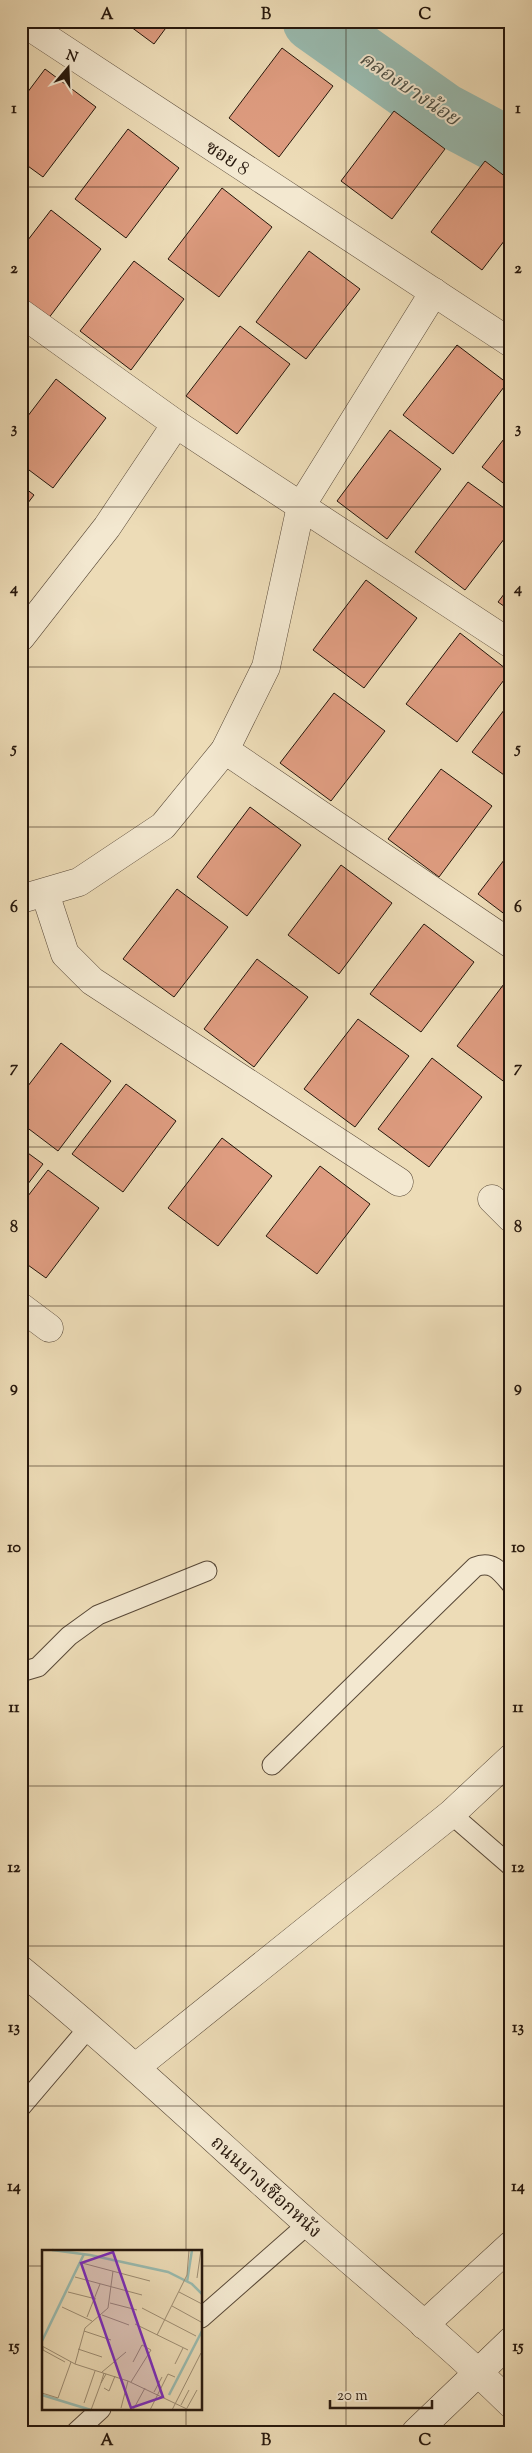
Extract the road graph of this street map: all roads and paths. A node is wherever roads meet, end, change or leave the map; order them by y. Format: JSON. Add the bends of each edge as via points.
{"nodes":[{"id":1,"x":21,"y":21,"type":"edge"},
{"id":2,"x":434,"y":292,"type":"junction"},
{"id":3,"x":21,"y":313,"type":"edge"},
{"id":4,"x":511,"y":343,"type":"edge"},
{"id":5,"x":176,"y":424,"type":"junction"},
{"id":6,"x":301,"y":506,"type":"junction"},
{"id":7,"x":24,"y":629,"type":"edge"},
{"id":8,"x":511,"y":644,"type":"edge"},
{"id":9,"x":225,"y":750,"type":"junction"},
{"id":10,"x":33,"y":896,"type":"edge"},
{"id":11,"x":511,"y":944,"type":"edge"},
{"id":12,"x":399,"y":1182,"type":"dead end"},
{"id":13,"x":21,"y":1307,"type":"edge"},
{"id":14,"x":50,"y":1328,"type":"dead end"},
{"id":15,"x":207,"y":1571,"type":"dead end"},
{"id":16,"x":511,"y":1584,"type":"edge"},
{"id":17,"x":21,"y":1672,"type":"edge"},
{"id":18,"x":511,"y":1758,"type":"edge"},
{"id":19,"x":272,"y":1765,"type":"dead end"},
{"id":20,"x":451,"y":1814,"type":"junction"},
{"id":21,"x":511,"y":1866,"type":"edge"},
{"id":22,"x":21,"y":1970,"type":"edge"},
{"id":23,"x":90,"y":2026,"type":"junction"},
{"id":24,"x":136,"y":2067,"type":"junction"},
{"id":25,"x":21,"y":2107,"type":"edge"},
{"id":26,"x":308,"y":2224,"type":"junction"},
{"id":27,"x":511,"y":2245,"type":"edge"},
{"id":28,"x":202,"y":2317,"type":"edge"},
{"id":29,"x":424,"y":2324,"type":"junction"},
{"id":30,"x":511,"y":2340,"type":"edge"},
{"id":31,"x":478,"y":2371,"type":"junction"},
{"id":32,"x":511,"y":2404,"type":"edge"},
{"id":33,"x":100,"y":2410,"type":"edge"},
{"id":34,"x":76,"y":2432,"type":"edge"},
{"id":35,"x":416,"y":2432,"type":"edge"}],
"edges":[{"from":1,"to":2,"type":"street","name":"ซอย 8"},
{"from":2,"to":4,"type":"street","name":"ซอย 8"},
{"from":2,"to":6,"type":"street"},
{"from":3,"to":5,"type":"street"},
{"from":5,"to":6,"type":"street"},
{"from":5,"to":7,"type":"street","via":[[107,527]]},
{"from":6,"to":8,"type":"street"},
{"from":6,"to":9,"type":"street","via":[[266,667]]},
{"from":9,"to":10,"type":"street","via":[[163,826],[79,882]]},
{"from":9,"to":11,"type":"street"},
{"from":10,"to":12,"type":"street","via":[[65,954],[92,981]]},
{"from":13,"to":14,"type":"street"},
{"from":15,"to":17,"type":"lane","via":[[98,1616],[69,1636],[38,1667]]},
{"from":16,"to":19,"type":"lane","via":[[492,1565],[484,1563],[475,1567]]},
{"from":18,"to":20,"type":"street"},
{"from":20,"to":21,"type":"lane"},
{"from":20,"to":24,"type":"street"},
{"from":22,"to":23,"type":"street","name":"ถนนบางเชือกหนัง"},
{"from":23,"to":24,"type":"street","name":"ถนนบางเชือกหนัง"},
{"from":23,"to":25,"type":"lane"},
{"from":24,"to":26,"type":"street","name":"ถนนบางเชือกหนัง"},
{"from":26,"to":28,"type":"lane"},
{"from":26,"to":29,"type":"street","name":"ถนนบางเชือกหนัง"},
{"from":27,"to":29,"type":"street"},
{"from":29,"to":31,"type":"street","name":"ถนนบางเชือกหนัง"},
{"from":30,"to":31,"type":"street"},
{"from":31,"to":32,"type":"street","name":"ถนนบางเชือกหนัง"},
{"from":31,"to":35,"type":"street"},
{"from":33,"to":34,"type":"lane"}]}
